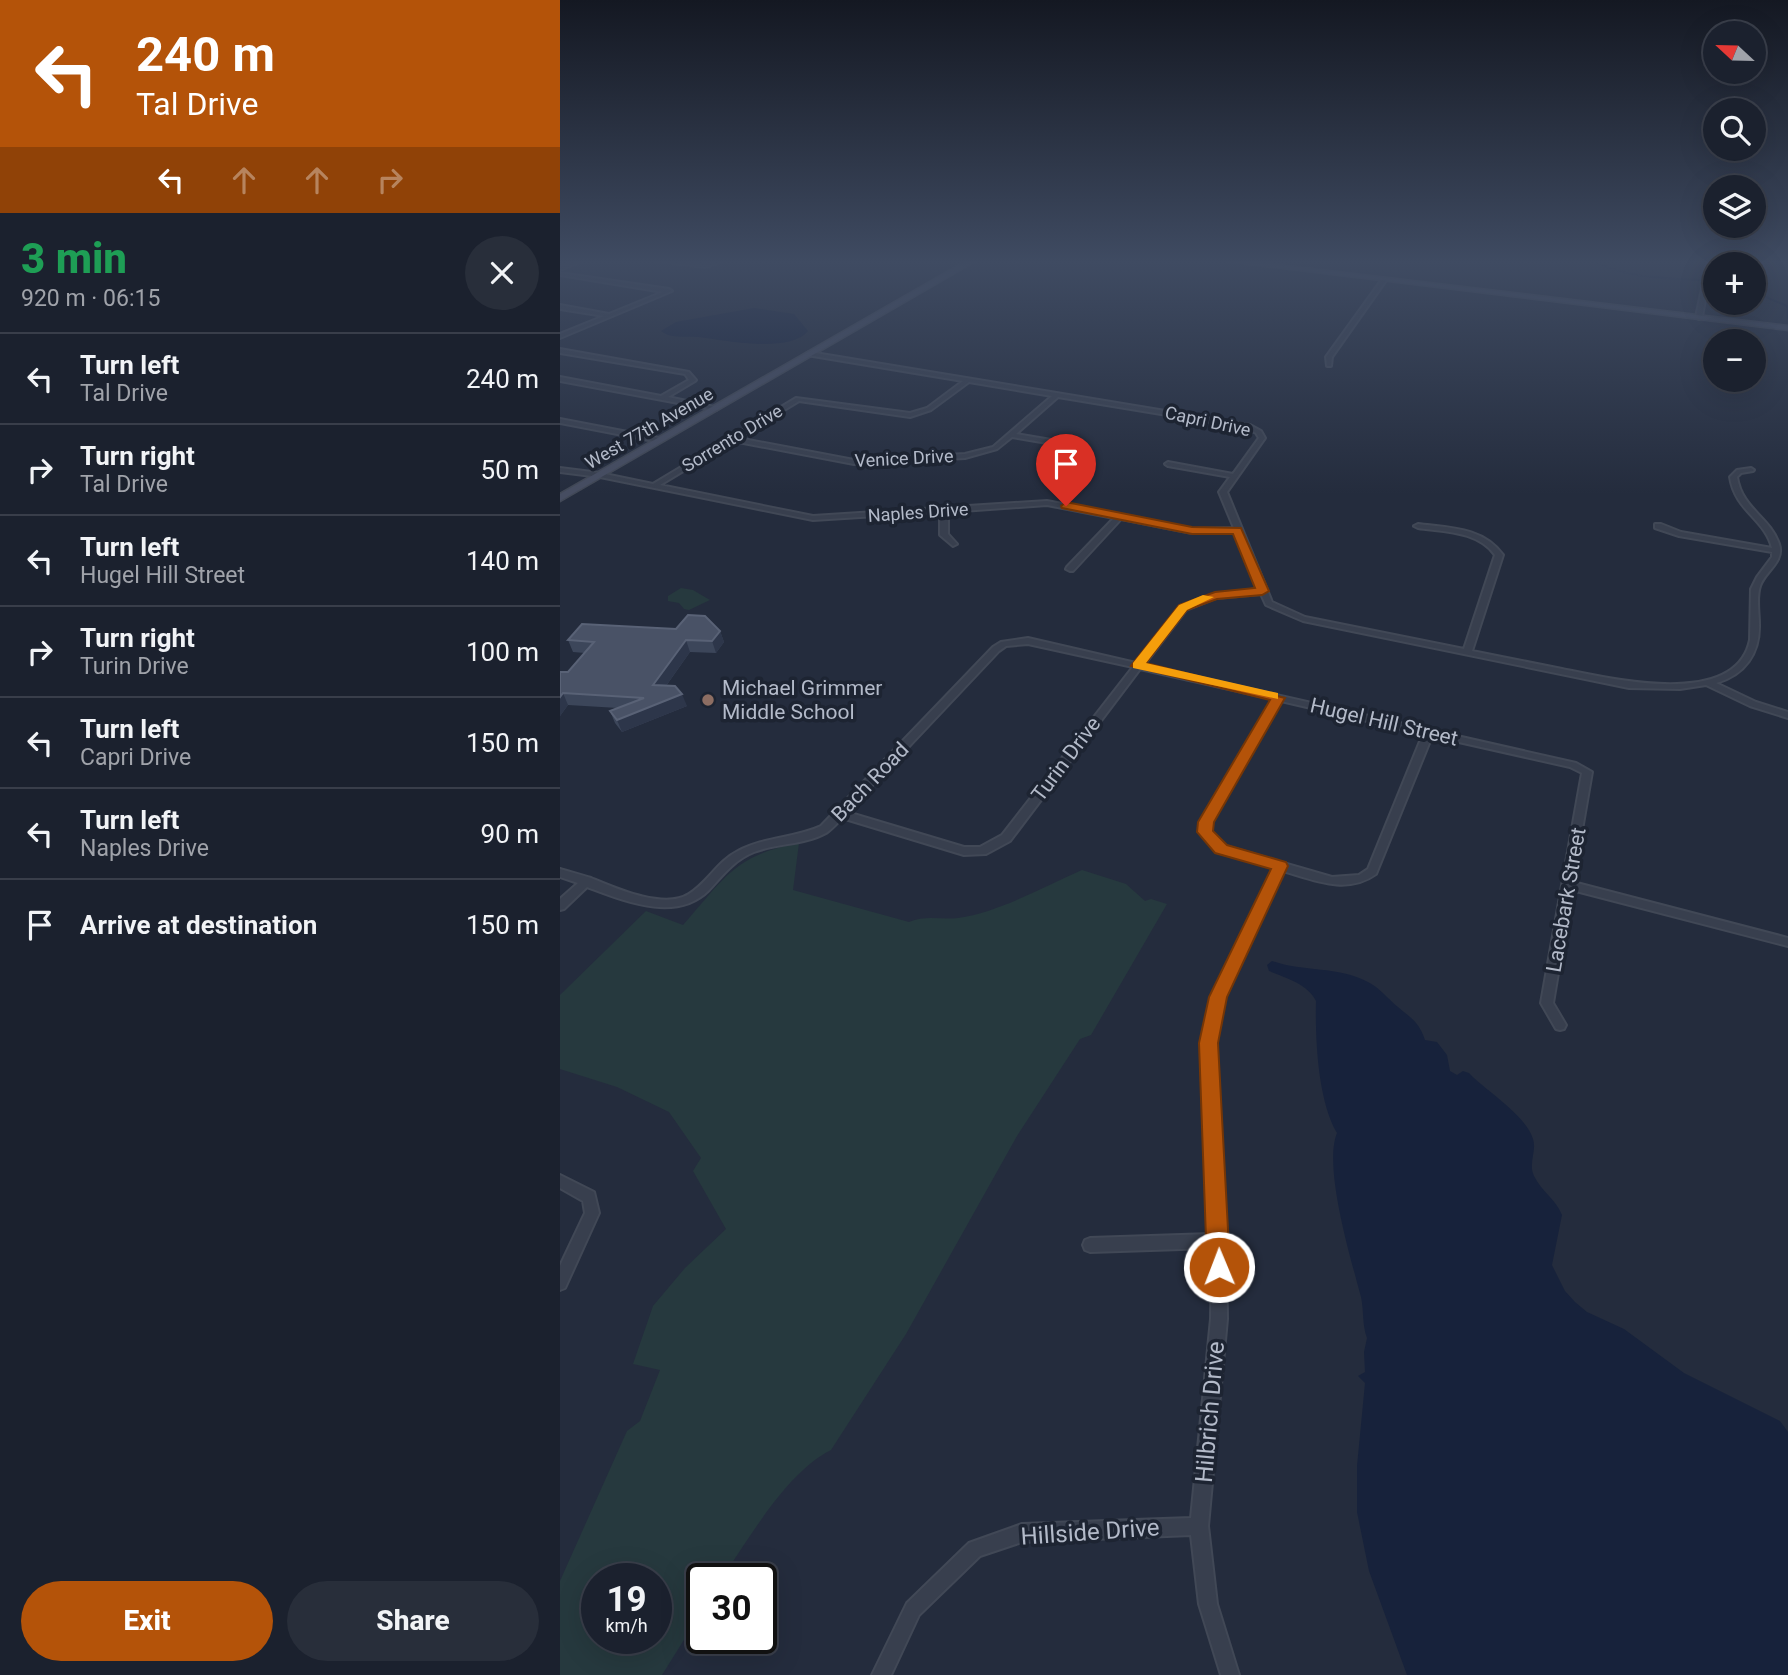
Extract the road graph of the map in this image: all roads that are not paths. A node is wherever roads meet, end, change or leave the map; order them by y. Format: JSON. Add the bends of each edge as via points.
{"nodes":[{"id":1,"x":837,"y":338,"type":"edge"},
{"id":2,"x":1343,"y":338,"type":"edge"},
{"id":3,"x":560,"y":351,"type":"edge"},
{"id":4,"x":809,"y":354,"type":"junction"},
{"id":5,"x":1329,"y":365,"type":"dead end"},
{"id":6,"x":560,"y":379,"type":"edge"},
{"id":7,"x":968,"y":380,"type":"junction"},
{"id":8,"x":1058,"y":394,"type":"junction"},
{"id":9,"x":662,"y":398,"type":"junction"},
{"id":10,"x":716,"y":408,"type":"junction"},
{"id":11,"x":560,"y":421,"type":"edge"},
{"id":12,"x":1011,"y":435,"type":"junction"},
{"id":13,"x":731,"y":439,"type":"junction"},
{"id":14,"x":659,"y":440,"type":"junction"},
{"id":15,"x":1066,"y":449,"type":"dead end"},
{"id":16,"x":1168,"y":464,"type":"dead end"},
{"id":17,"x":560,"y":470,"type":"edge"},
{"id":18,"x":1751,"y":470,"type":"dead end"},
{"id":19,"x":600,"y":475,"type":"junction"},
{"id":20,"x":1234,"y":475,"type":"junction"},
{"id":21,"x":654,"y":486,"type":"junction"},
{"id":22,"x":560,"y":498,"type":"edge"},
{"id":23,"x":944,"y":510,"type":"junction"},
{"id":24,"x":1120,"y":516,"type":"junction"},
{"id":25,"x":1418,"y":526,"type":"dead end"},
{"id":26,"x":1658,"y":526,"type":"dead end"},
{"id":27,"x":1237,"y":530,"type":"junction"},
{"id":28,"x":953,"y":544,"type":"dead end"},
{"id":29,"x":1777,"y":551,"type":"junction"},
{"id":30,"x":1070,"y":569,"type":"dead end"},
{"id":31,"x":1262,"y":591,"type":"junction"},
{"id":32,"x":1015,"y":641,"type":"joint"},
{"id":33,"x":1467,"y":653,"type":"junction"},
{"id":34,"x":1138,"y":666,"type":"junction"},
{"id":35,"x":1709,"y":682,"type":"junction"},
{"id":36,"x":1278,"y":698,"type":"junction"},
{"id":37,"x":1788,"y":715,"type":"edge"},
{"id":38,"x":1429,"y":732,"type":"junction"},
{"id":39,"x":1587,"y":772,"type":"joint"},
{"id":40,"x":841,"y":814,"type":"junction"},
{"id":41,"x":1280,"y":866,"type":"junction"},
{"id":42,"x":560,"y":873,"type":"edge"},
{"id":43,"x":587,"y":881,"type":"junction"},
{"id":44,"x":1568,"y":885,"type":"junction"},
{"id":45,"x":560,"y":906,"type":"edge"},
{"id":46,"x":1788,"y":942,"type":"edge"},
{"id":47,"x":1560,"y":1025,"type":"dead end"},
{"id":48,"x":560,"y":1181,"type":"edge"},
{"id":49,"x":1219,"y":1241,"type":"junction"},
{"id":50,"x":1090,"y":1245,"type":"dead end"},
{"id":51,"x":560,"y":1283,"type":"edge"},
{"id":52,"x":1199,"y":1525,"type":"junction"},
{"id":53,"x":881,"y":1675,"type":"edge"},
{"id":54,"x":1230,"y":1675,"type":"edge"}],
"edges":[{"from":1,"to":4,"type":"street","name":"West 77th Avenue"},
{"from":2,"to":5,"type":"street","via":[[1329,357]]},
{"from":3,"to":9,"type":"street","via":[[691,376],[693,380]]},
{"from":4,"to":7,"type":"street","name":"Capri Drive"},
{"from":4,"to":10,"type":"street","name":"West 77th Avenue"},
{"from":6,"to":9,"type":"street"},
{"from":7,"to":8,"type":"street","name":"Capri Drive"},
{"from":7,"to":13,"type":"street","name":"Sorrento Drive","via":[[929,409],[910,415],[798,399]]},
{"from":8,"to":12,"type":"street","name":"Venice Drive"},
{"from":8,"to":20,"type":"street","name":"Capri Drive","via":[[1255,429],[1262,435],[1260,442]]},
{"from":9,"to":10,"type":"street"},
{"from":10,"to":14,"type":"street","name":"West 77th Avenue"},
{"from":11,"to":14,"type":"street"},
{"from":12,"to":13,"type":"street","name":"Venice Drive","via":[[995,448],[975,454],[865,463]]},
{"from":12,"to":15,"type":"street","via":[[1055,442]]},
{"from":13,"to":21,"type":"street","name":"Sorrento Drive"},
{"from":14,"to":19,"type":"street","name":"West 77th Avenue"},
{"from":16,"to":20,"type":"street"},
{"from":17,"to":19,"type":"street","name":"Naples Drive"},
{"from":18,"to":29,"type":"street","via":[[1739,471],[1733,486]]},
{"from":19,"to":21,"type":"street","name":"Naples Drive"},
{"from":19,"to":22,"type":"street","name":"West 77th Avenue"},
{"from":20,"to":27,"type":"street","name":"Capri Drive","via":[[1223,492]]},
{"from":21,"to":23,"type":"street","name":"Naples Drive","via":[[813,518]]},
{"from":23,"to":24,"type":"street","name":"Naples Drive","via":[[1047,503]]},
{"from":23,"to":28,"type":"street","via":[[944,535]]},
{"from":24,"to":27,"type":"street","name":"Naples Drive","via":[[1192,531]]},
{"from":24,"to":30,"type":"street"},
{"from":25,"to":33,"type":"street","via":[[1479,537],[1490,542],[1499,555]]},
{"from":26,"to":29,"type":"street","via":[[1679,534]]},
{"from":27,"to":31,"type":"street","name":"Capri Drive"},
{"from":29,"to":35,"type":"street","via":[[1755,585],[1750,656],[1730,673]]},
{"from":31,"to":33,"type":"street","name":"Capri Drive","via":[[1276,608],[1303,619]]},
{"from":31,"to":34,"type":"street","name":"Turin Drive","via":[[1215,596],[1183,608]]},
{"from":32,"to":34,"type":"street","name":"Hugel Hill Street"},
{"from":32,"to":40,"type":"street","name":"Bach Road","via":[[996,649]]},
{"from":33,"to":35,"type":"street","name":"Capri Drive","via":[[1629,685]]},
{"from":34,"to":36,"type":"street","name":"Hugel Hill Street"},
{"from":34,"to":40,"type":"street","name":"Turin Drive","via":[[995,847],[964,851]]},
{"from":35,"to":37,"type":"street"},
{"from":36,"to":38,"type":"street","name":"Hugel Hill Street"},
{"from":36,"to":41,"type":"street","via":[[1206,822],[1205,832],[1221,849]]},
{"from":38,"to":39,"type":"street","name":"Hugel Hill Street"},
{"from":38,"to":41,"type":"street","via":[[1372,871],[1361,879],[1332,881]]},
{"from":39,"to":44,"type":"street","name":"Lacebark Street"},
{"from":40,"to":43,"type":"street","name":"Bach Road","via":[[812,836],[759,845],[735,856],[686,901],[665,905]]},
{"from":41,"to":49,"type":"street","name":"Hilbrich Drive","via":[[1218,997],[1209,1043]]},
{"from":42,"to":43,"type":"street","name":"Bach Road"},
{"from":43,"to":45,"type":"street"},
{"from":44,"to":46,"type":"street"},
{"from":44,"to":47,"type":"street","name":"Lacebark Street","via":[[1547,1003]]},
{"from":48,"to":51,"type":"street","via":[[589,1197],[592,1213]]},
{"from":49,"to":50,"type":"street"},
{"from":49,"to":52,"type":"street","name":"Hilbrich Drive","via":[[1219,1320]]},
{"from":52,"to":53,"type":"street","name":"Hillside Drive","via":[[1022,1533],[975,1549],[913,1609]]},
{"from":52,"to":54,"type":"street","name":"Hilbrich Drive","via":[[1208,1604]]}]}
